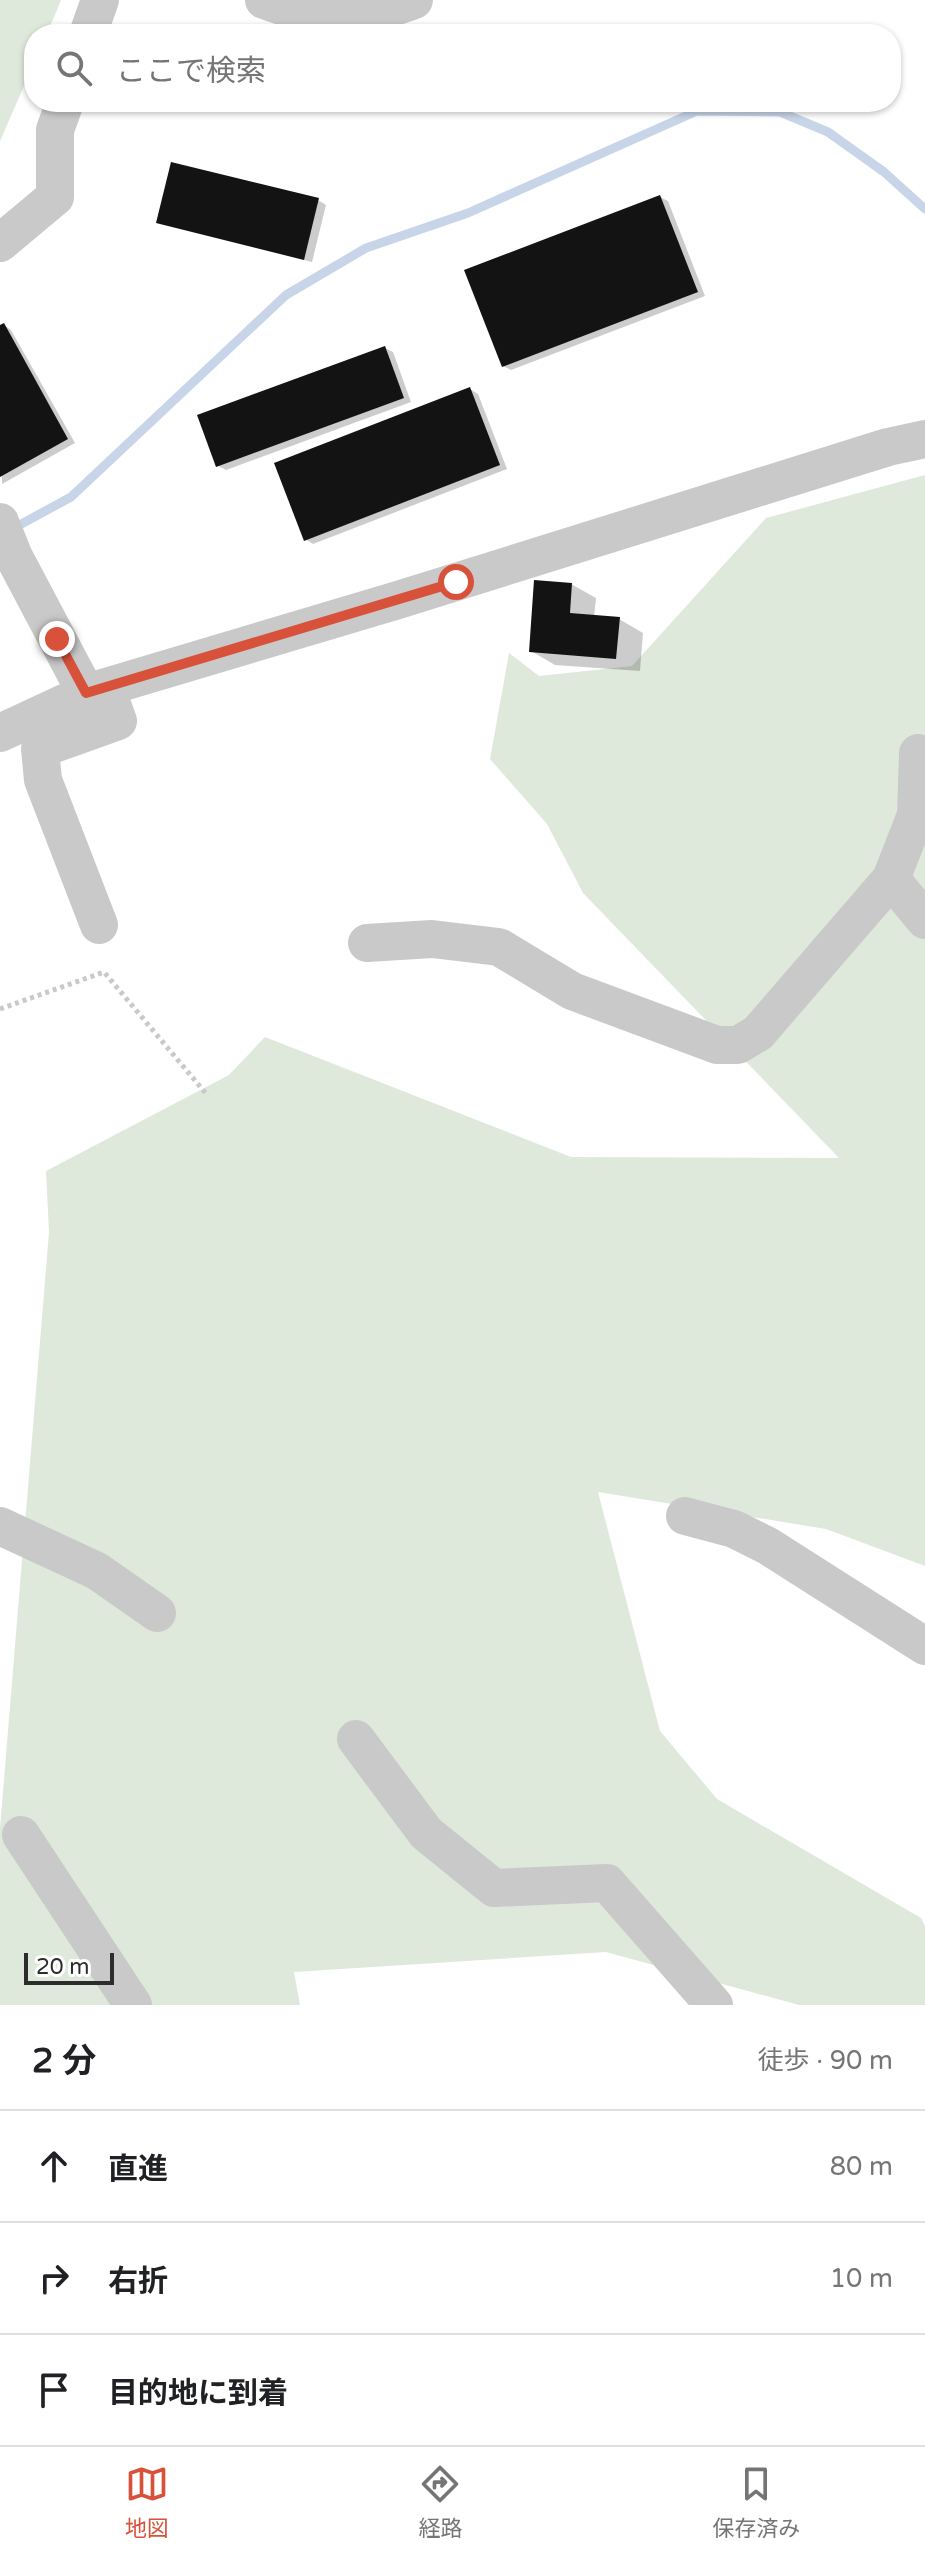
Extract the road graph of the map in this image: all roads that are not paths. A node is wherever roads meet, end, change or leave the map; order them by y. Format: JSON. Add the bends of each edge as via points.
{"nodes":[{"id":1,"x":100,"y":0,"type":"edge"},
{"id":2,"x":264,"y":0,"type":"edge"},
{"id":3,"x":414,"y":0,"type":"edge"},
{"id":4,"x":92,"y":24,"type":"edge"},
{"id":5,"x":61,"y":112,"type":"edge"},
{"id":6,"x":0,"y":243,"type":"edge"},
{"id":7,"x":925,"y":439,"type":"edge"},
{"id":8,"x":0,"y":522,"type":"edge"},
{"id":9,"x":96,"y":690,"type":"junction"},
{"id":10,"x":0,"y":733,"type":"edge"},
{"id":11,"x":918,"y":753,"type":"dead end"},
{"id":12,"x":891,"y":879,"type":"junction"},
{"id":13,"x":925,"y":920,"type":"edge"},
{"id":14,"x":99,"y":925,"type":"dead end"},
{"id":15,"x":367,"y":943,"type":"dead end"},
{"id":16,"x":685,"y":1516,"type":"dead end"},
{"id":17,"x":0,"y":1526,"type":"edge"},
{"id":18,"x":157,"y":1613,"type":"dead end"},
{"id":19,"x":925,"y":1646,"type":"edge"},
{"id":20,"x":356,"y":1739,"type":"dead end"},
{"id":21,"x":21,"y":1835,"type":"dead end"},
{"id":22,"x":133,"y":2005,"type":"edge"},
{"id":23,"x":714,"y":2005,"type":"edge"}],
"edges":[{"from":1,"to":4,"type":"street"},
{"from":2,"to":3,"type":"street","via":[[309,15],[388,10]]},
{"from":5,"to":6,"type":"street","via":[[55,130],[55,197]]},
{"from":7,"to":9,"type":"street"},
{"from":8,"to":9,"type":"street","via":[[14,557]]},
{"from":9,"to":10,"type":"street"},
{"from":9,"to":14,"type":"street","via":[[118,721],[40,749],[43,780]]},
{"from":11,"to":12,"type":"street","via":[[916,815]]},
{"from":12,"to":13,"type":"street"},
{"from":12,"to":15,"type":"street","via":[[758,1033],[738,1045],[717,1045],[572,991],[499,947],[432,939]]},
{"from":16,"to":19,"type":"street","via":[[734,1529],[768,1546]]},
{"from":17,"to":18,"type":"street","via":[[97,1571]]},
{"from":20,"to":23,"type":"street","via":[[426,1833],[494,1888],[607,1883]]},
{"from":21,"to":22,"type":"street"}]}
